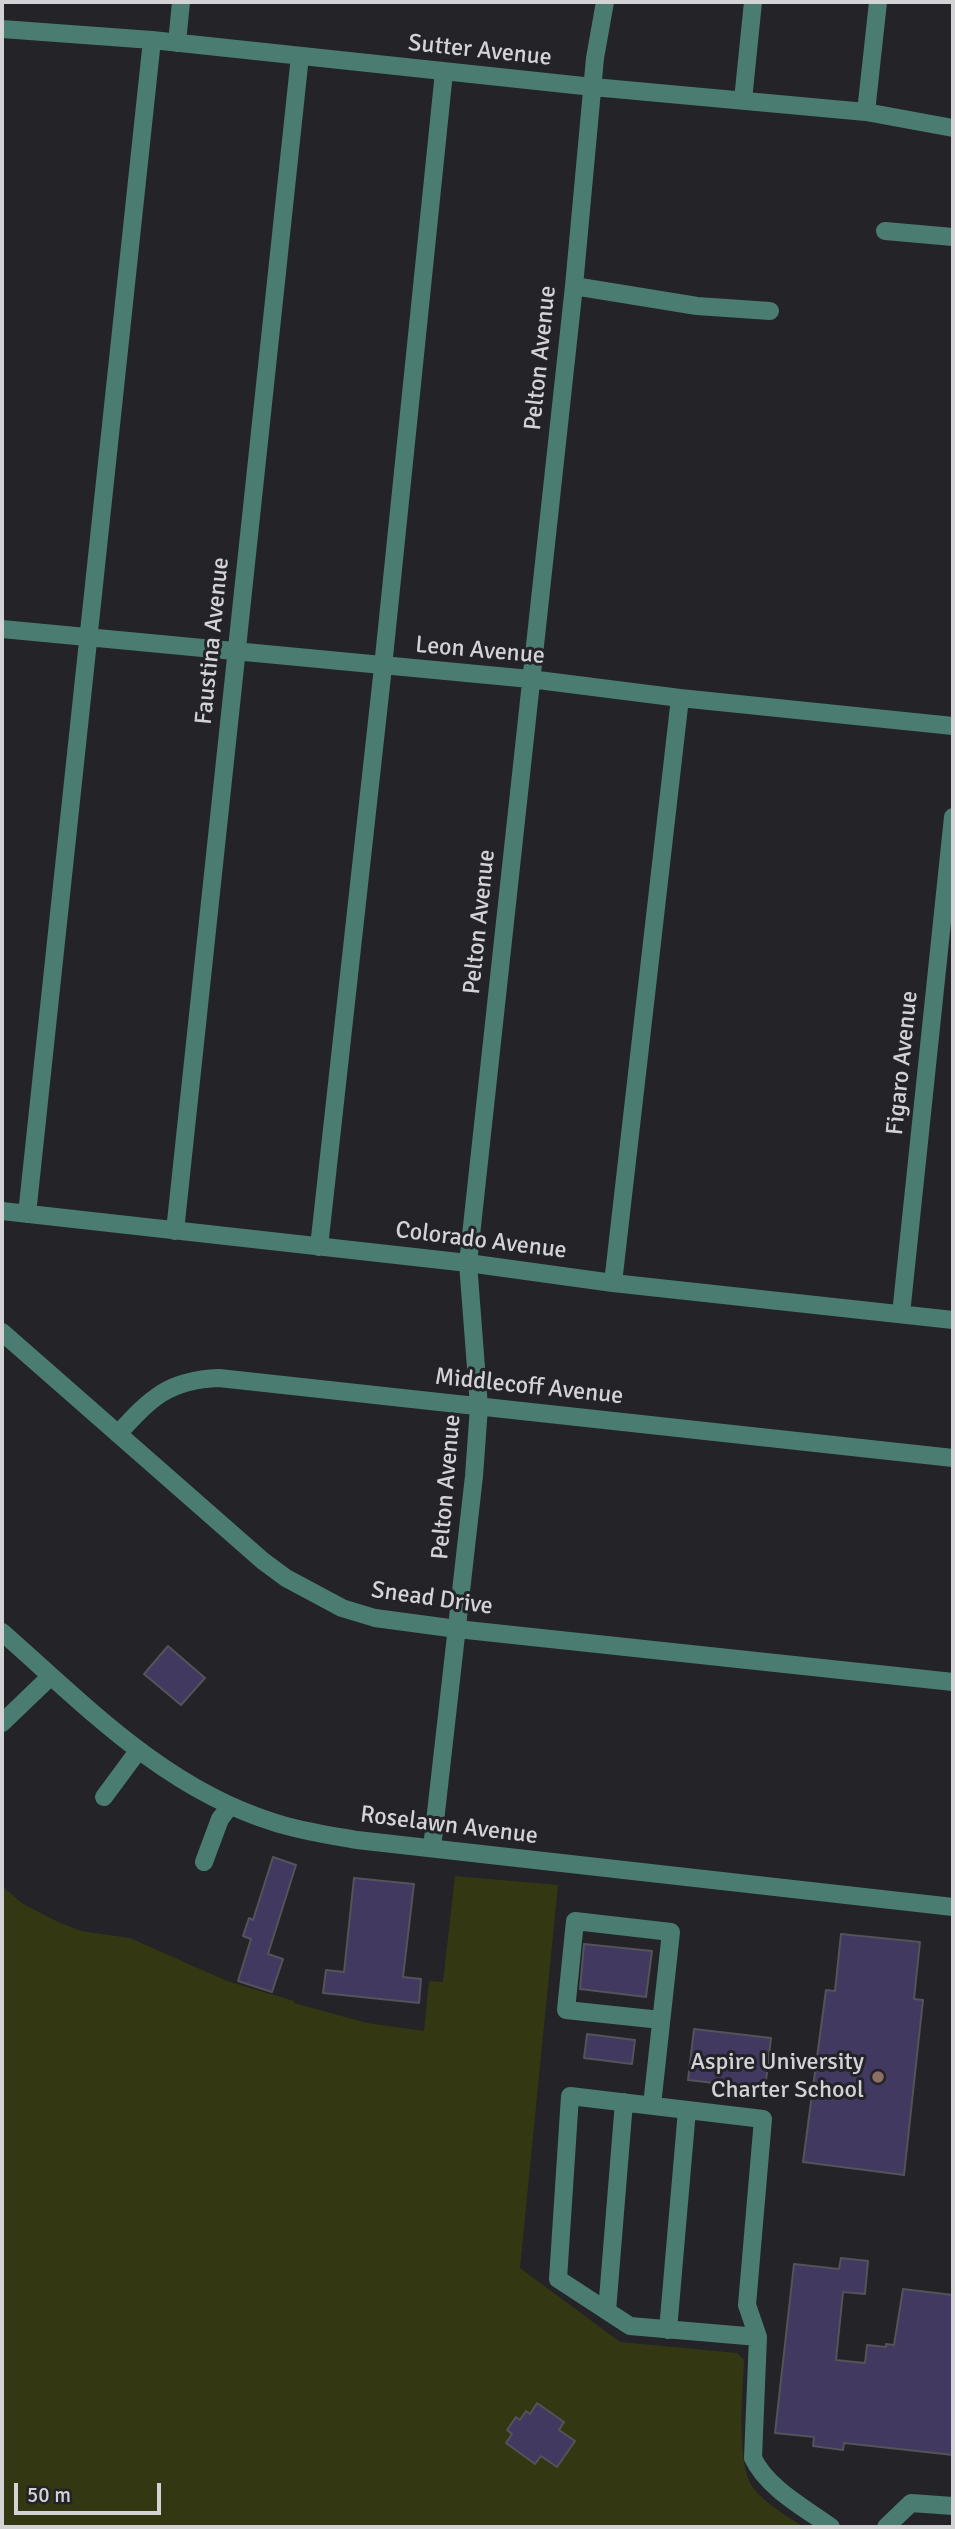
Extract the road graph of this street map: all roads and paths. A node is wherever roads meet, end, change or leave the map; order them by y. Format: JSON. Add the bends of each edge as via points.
{"nodes":[{"id":1,"x":181,"y":2,"type":"edge"},
{"id":2,"x":605,"y":2,"type":"edge"},
{"id":3,"x":752,"y":2,"type":"edge"},
{"id":4,"x":878,"y":2,"type":"edge"},
{"id":5,"x":2,"y":29,"type":"edge"},
{"id":6,"x":152,"y":40,"type":"junction"},
{"id":7,"x":177,"y":43,"type":"junction"},
{"id":8,"x":300,"y":56,"type":"junction"},
{"id":9,"x":444,"y":72,"type":"junction"},
{"id":10,"x":593,"y":87,"type":"junction"},
{"id":11,"x":743,"y":100,"type":"junction"},
{"id":12,"x":866,"y":113,"type":"junction"},
{"id":13,"x":953,"y":128,"type":"edge"},
{"id":14,"x":885,"y":231,"type":"dead end"},
{"id":15,"x":953,"y":237,"type":"edge"},
{"id":16,"x":573,"y":286,"type":"junction"},
{"id":17,"x":770,"y":312,"type":"dead end"},
{"id":18,"x":2,"y":629,"type":"edge"},
{"id":19,"x":89,"y":637,"type":"junction"},
{"id":20,"x":237,"y":651,"type":"junction"},
{"id":21,"x":383,"y":667,"type":"junction"},
{"id":22,"x":530,"y":679,"type":"junction"},
{"id":23,"x":680,"y":698,"type":"junction"},
{"id":24,"x":953,"y":726,"type":"edge"},
{"id":25,"x":953,"y":817,"type":"edge"},
{"id":26,"x":2,"y":1212,"type":"edge"},
{"id":27,"x":27,"y":1214,"type":"junction"},
{"id":28,"x":175,"y":1231,"type":"junction"},
{"id":29,"x":319,"y":1247,"type":"junction"},
{"id":30,"x":468,"y":1263,"type":"junction"},
{"id":31,"x":613,"y":1283,"type":"junction"},
{"id":32,"x":901,"y":1314,"type":"junction"},
{"id":33,"x":953,"y":1320,"type":"edge"},
{"id":34,"x":2,"y":1332,"type":"edge"},
{"id":35,"x":479,"y":1407,"type":"junction"},
{"id":36,"x":118,"y":1434,"type":"junction"},
{"id":37,"x":953,"y":1458,"type":"edge"},
{"id":38,"x":457,"y":1629,"type":"junction"},
{"id":39,"x":2,"y":1632,"type":"edge"},
{"id":40,"x":51,"y":1676,"type":"junction"},
{"id":41,"x":953,"y":1682,"type":"edge"},
{"id":42,"x":2,"y":1723,"type":"edge"},
{"id":43,"x":138,"y":1751,"type":"junction"},
{"id":44,"x":104,"y":1797,"type":"dead end"},
{"id":45,"x":230,"y":1806,"type":"junction"},
{"id":46,"x":432,"y":1848,"type":"junction"},
{"id":47,"x":204,"y":1862,"type":"dead end"},
{"id":48,"x":953,"y":1907,"type":"edge"},
{"id":49,"x":661,"y":2020,"type":"junction"},
{"id":50,"x":624,"y":2102,"type":"junction"},
{"id":51,"x":652,"y":2105,"type":"junction"},
{"id":52,"x":687,"y":2110,"type":"junction"},
{"id":53,"x":607,"y":2311,"type":"junction"},
{"id":54,"x":668,"y":2330,"type":"junction"},
{"id":55,"x":758,"y":2337,"type":"junction"},
{"id":56,"x":953,"y":2506,"type":"edge"},
{"id":57,"x":831,"y":2527,"type":"edge"},
{"id":58,"x":886,"y":2527,"type":"edge"}],
"edges":[{"from":1,"to":7,"type":"street"},
{"from":2,"to":10,"type":"street","name":"Pelton Avenue"},
{"from":3,"to":11,"type":"street"},
{"from":4,"to":12,"type":"street"},
{"from":5,"to":6,"type":"street","name":"Sutter Avenue"},
{"from":6,"to":7,"type":"street","name":"Sutter Avenue"},
{"from":6,"to":19,"type":"street"},
{"from":7,"to":8,"type":"street","name":"Sutter Avenue"},
{"from":8,"to":9,"type":"street","name":"Sutter Avenue"},
{"from":8,"to":20,"type":"street","name":"Faustina Avenue"},
{"from":9,"to":10,"type":"street","name":"Sutter Avenue"},
{"from":9,"to":21,"type":"street"},
{"from":10,"to":11,"type":"street","name":"Sutter Avenue"},
{"from":10,"to":16,"type":"street","name":"Pelton Avenue"},
{"from":11,"to":12,"type":"street","name":"Sutter Avenue"},
{"from":12,"to":13,"type":"street","name":"Sutter Avenue"},
{"from":14,"to":15,"type":"street"},
{"from":16,"to":17,"type":"street","via":[[697,306]]},
{"from":16,"to":22,"type":"street","name":"Pelton Avenue"},
{"from":18,"to":19,"type":"street","name":"Leon Avenue"},
{"from":19,"to":20,"type":"street","name":"Leon Avenue"},
{"from":19,"to":27,"type":"street"},
{"from":20,"to":21,"type":"street","name":"Leon Avenue"},
{"from":20,"to":28,"type":"street","name":"Faustina Avenue"},
{"from":21,"to":22,"type":"street","name":"Leon Avenue"},
{"from":21,"to":29,"type":"street"},
{"from":22,"to":23,"type":"street","name":"Leon Avenue"},
{"from":22,"to":30,"type":"street","name":"Pelton Avenue"},
{"from":23,"to":24,"type":"street","name":"Leon Avenue"},
{"from":23,"to":31,"type":"street"},
{"from":25,"to":32,"type":"street","name":"Figaro Avenue"},
{"from":26,"to":27,"type":"street","name":"Colorado Avenue"},
{"from":27,"to":28,"type":"street","name":"Colorado Avenue"},
{"from":28,"to":29,"type":"street","name":"Colorado Avenue"},
{"from":29,"to":30,"type":"street","name":"Colorado Avenue"},
{"from":30,"to":31,"type":"street","name":"Colorado Avenue"},
{"from":30,"to":35,"type":"street","name":"Pelton Avenue"},
{"from":31,"to":32,"type":"street","name":"Colorado Avenue"},
{"from":32,"to":33,"type":"street","name":"Colorado Avenue"},
{"from":34,"to":36,"type":"street","name":"Snead Drive"},
{"from":35,"to":36,"type":"street","name":"Middlecoff Avenue","via":[[203,1379],[182,1383],[155,1397]]},
{"from":35,"to":37,"type":"street","name":"Middlecoff Avenue"},
{"from":35,"to":38,"type":"street","name":"Pelton Avenue"},
{"from":36,"to":38,"type":"street","name":"Snead Drive","via":[[263,1561],[311,1594],[375,1618]]},
{"from":38,"to":41,"type":"street","name":"Snead Drive"},
{"from":38,"to":46,"type":"street","name":"Pelton Avenue"},
{"from":39,"to":40,"type":"street","name":"Roselawn Avenue"},
{"from":40,"to":42,"type":"street"},
{"from":40,"to":43,"type":"street","name":"Roselawn Avenue"},
{"from":43,"to":44,"type":"street"},
{"from":43,"to":45,"type":"street","name":"Roselawn Avenue"},
{"from":45,"to":46,"type":"street","name":"Roselawn Avenue","via":[[311,1832]]},
{"from":45,"to":47,"type":"street","via":[[220,1819]]},
{"from":46,"to":48,"type":"street","name":"Roselawn Avenue"},
{"from":49,"to":49,"type":"street","via":[[671,1932],[575,1921],[566,2010]]},
{"from":49,"to":51,"type":"street"},
{"from":50,"to":51,"type":"street"},
{"from":50,"to":53,"type":"street"},
{"from":50,"to":53,"type":"street","via":[[570,2096],[558,2279]]},
{"from":51,"to":52,"type":"street"},
{"from":52,"to":54,"type":"street"},
{"from":52,"to":55,"type":"street","via":[[763,2119],[747,2305]]},
{"from":53,"to":54,"type":"street","via":[[629,2326]]},
{"from":54,"to":55,"type":"street"},
{"from":55,"to":57,"type":"street","via":[[752,2451],[756,2464],[774,2485]]},
{"from":56,"to":58,"type":"street","via":[[911,2503]]}]}
